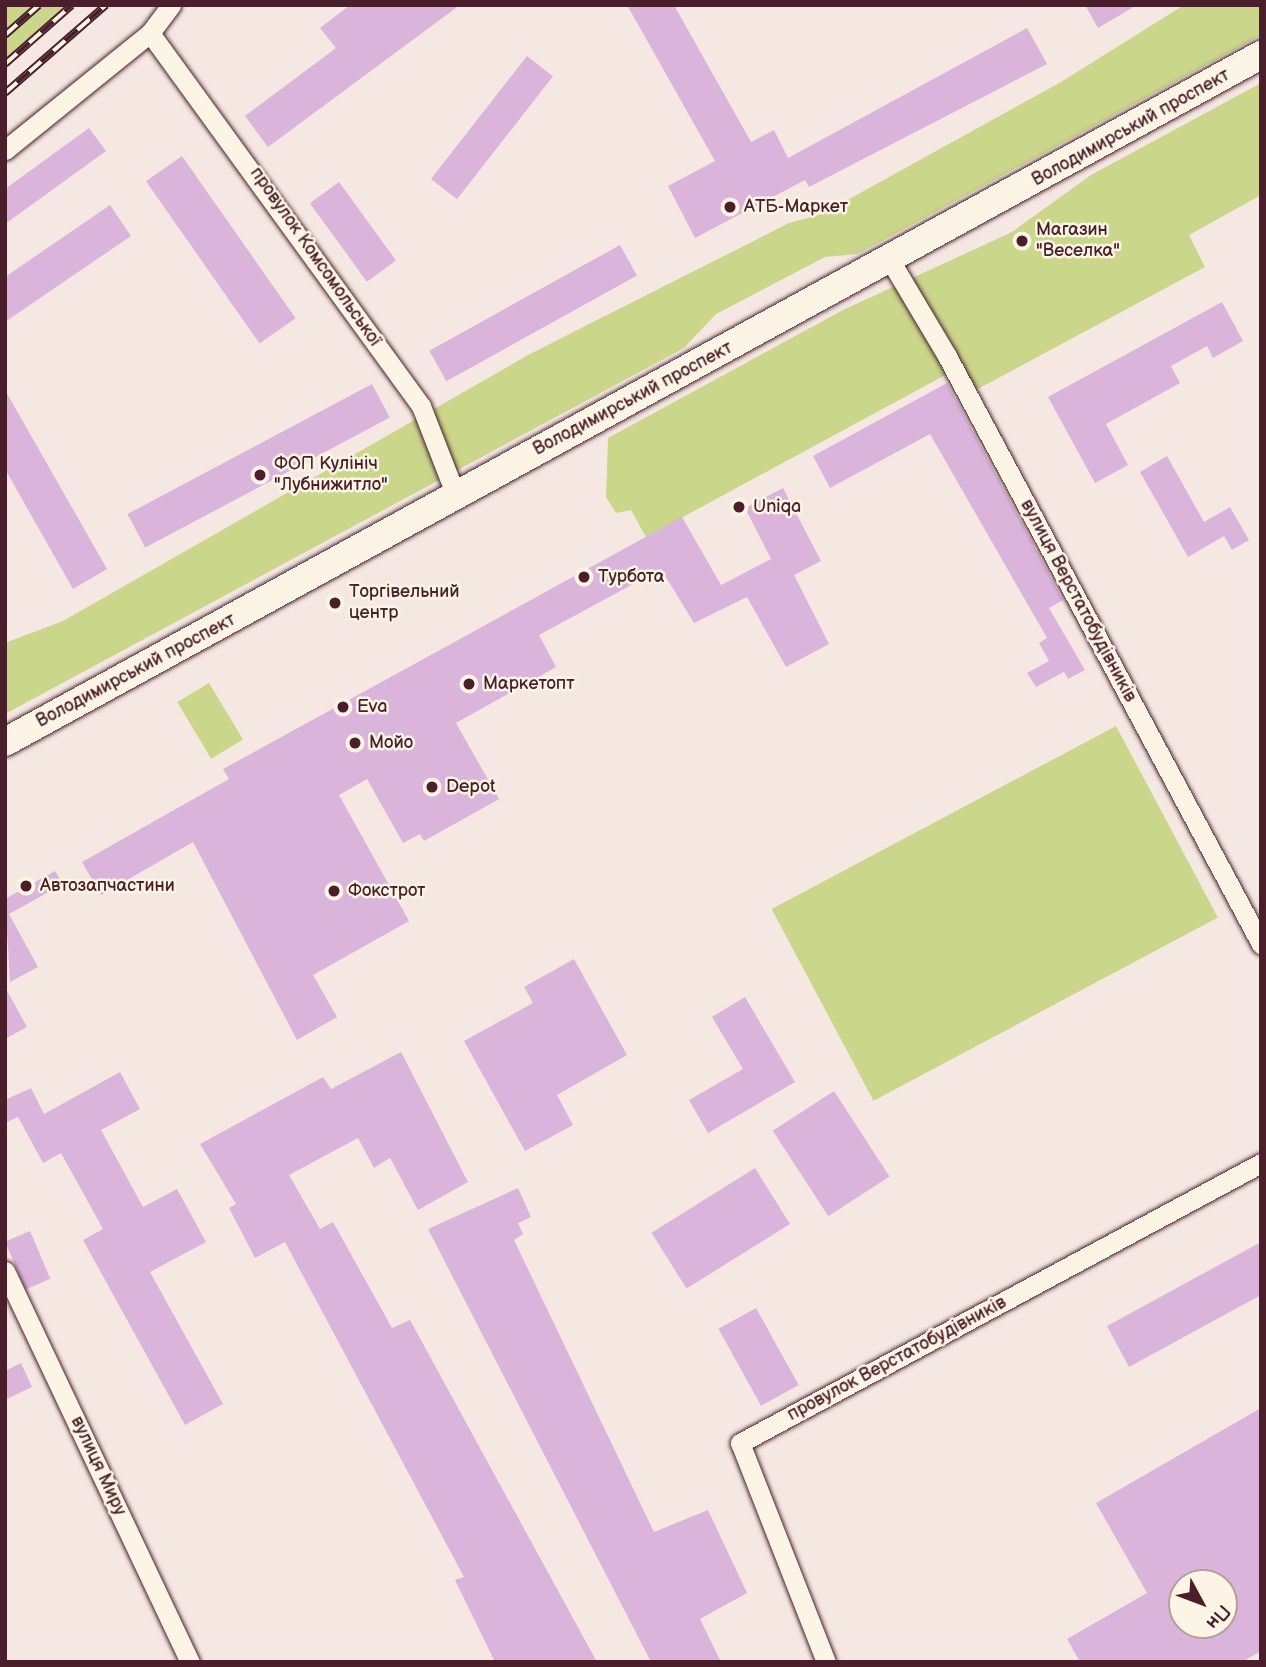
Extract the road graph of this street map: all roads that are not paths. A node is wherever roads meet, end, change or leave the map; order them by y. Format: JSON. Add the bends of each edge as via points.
{"nodes":[{"id":1,"x":172,"y":5,"type":"edge"},
{"id":2,"x":150,"y":33,"type":"junction"},
{"id":3,"x":1261,"y":55,"type":"edge"},
{"id":4,"x":5,"y":150,"type":"edge"},
{"id":5,"x":890,"y":260,"type":"junction"},
{"id":6,"x":456,"y":496,"type":"junction"},
{"id":7,"x":5,"y":742,"type":"edge"},
{"id":8,"x":1261,"y":944,"type":"edge"},
{"id":9,"x":1261,"y":1163,"type":"edge"},
{"id":10,"x":5,"y":1271,"type":"edge"},
{"id":11,"x":190,"y":1662,"type":"edge"},
{"id":12,"x":826,"y":1662,"type":"edge"}],
"edges":[{"from":1,"to":2,"type":"street"},
{"from":2,"to":4,"type":"street"},
{"from":2,"to":6,"type":"street","name":"провулок Комсомольської","via":[[421,406]]},
{"from":3,"to":5,"type":"main road","name":"Володимирський проспект"},
{"from":5,"to":6,"type":"main road","name":"Володимирський проспект"},
{"from":5,"to":8,"type":"street","name":"вулиця Верстатобудівників","via":[[947,356]]},
{"from":6,"to":7,"type":"main road","name":"Володимирський проспект"},
{"from":9,"to":12,"type":"street","name":"провулок Верстатобудівників","via":[[740,1443]]},
{"from":10,"to":11,"type":"street","name":"вулиця Миру"}]}
